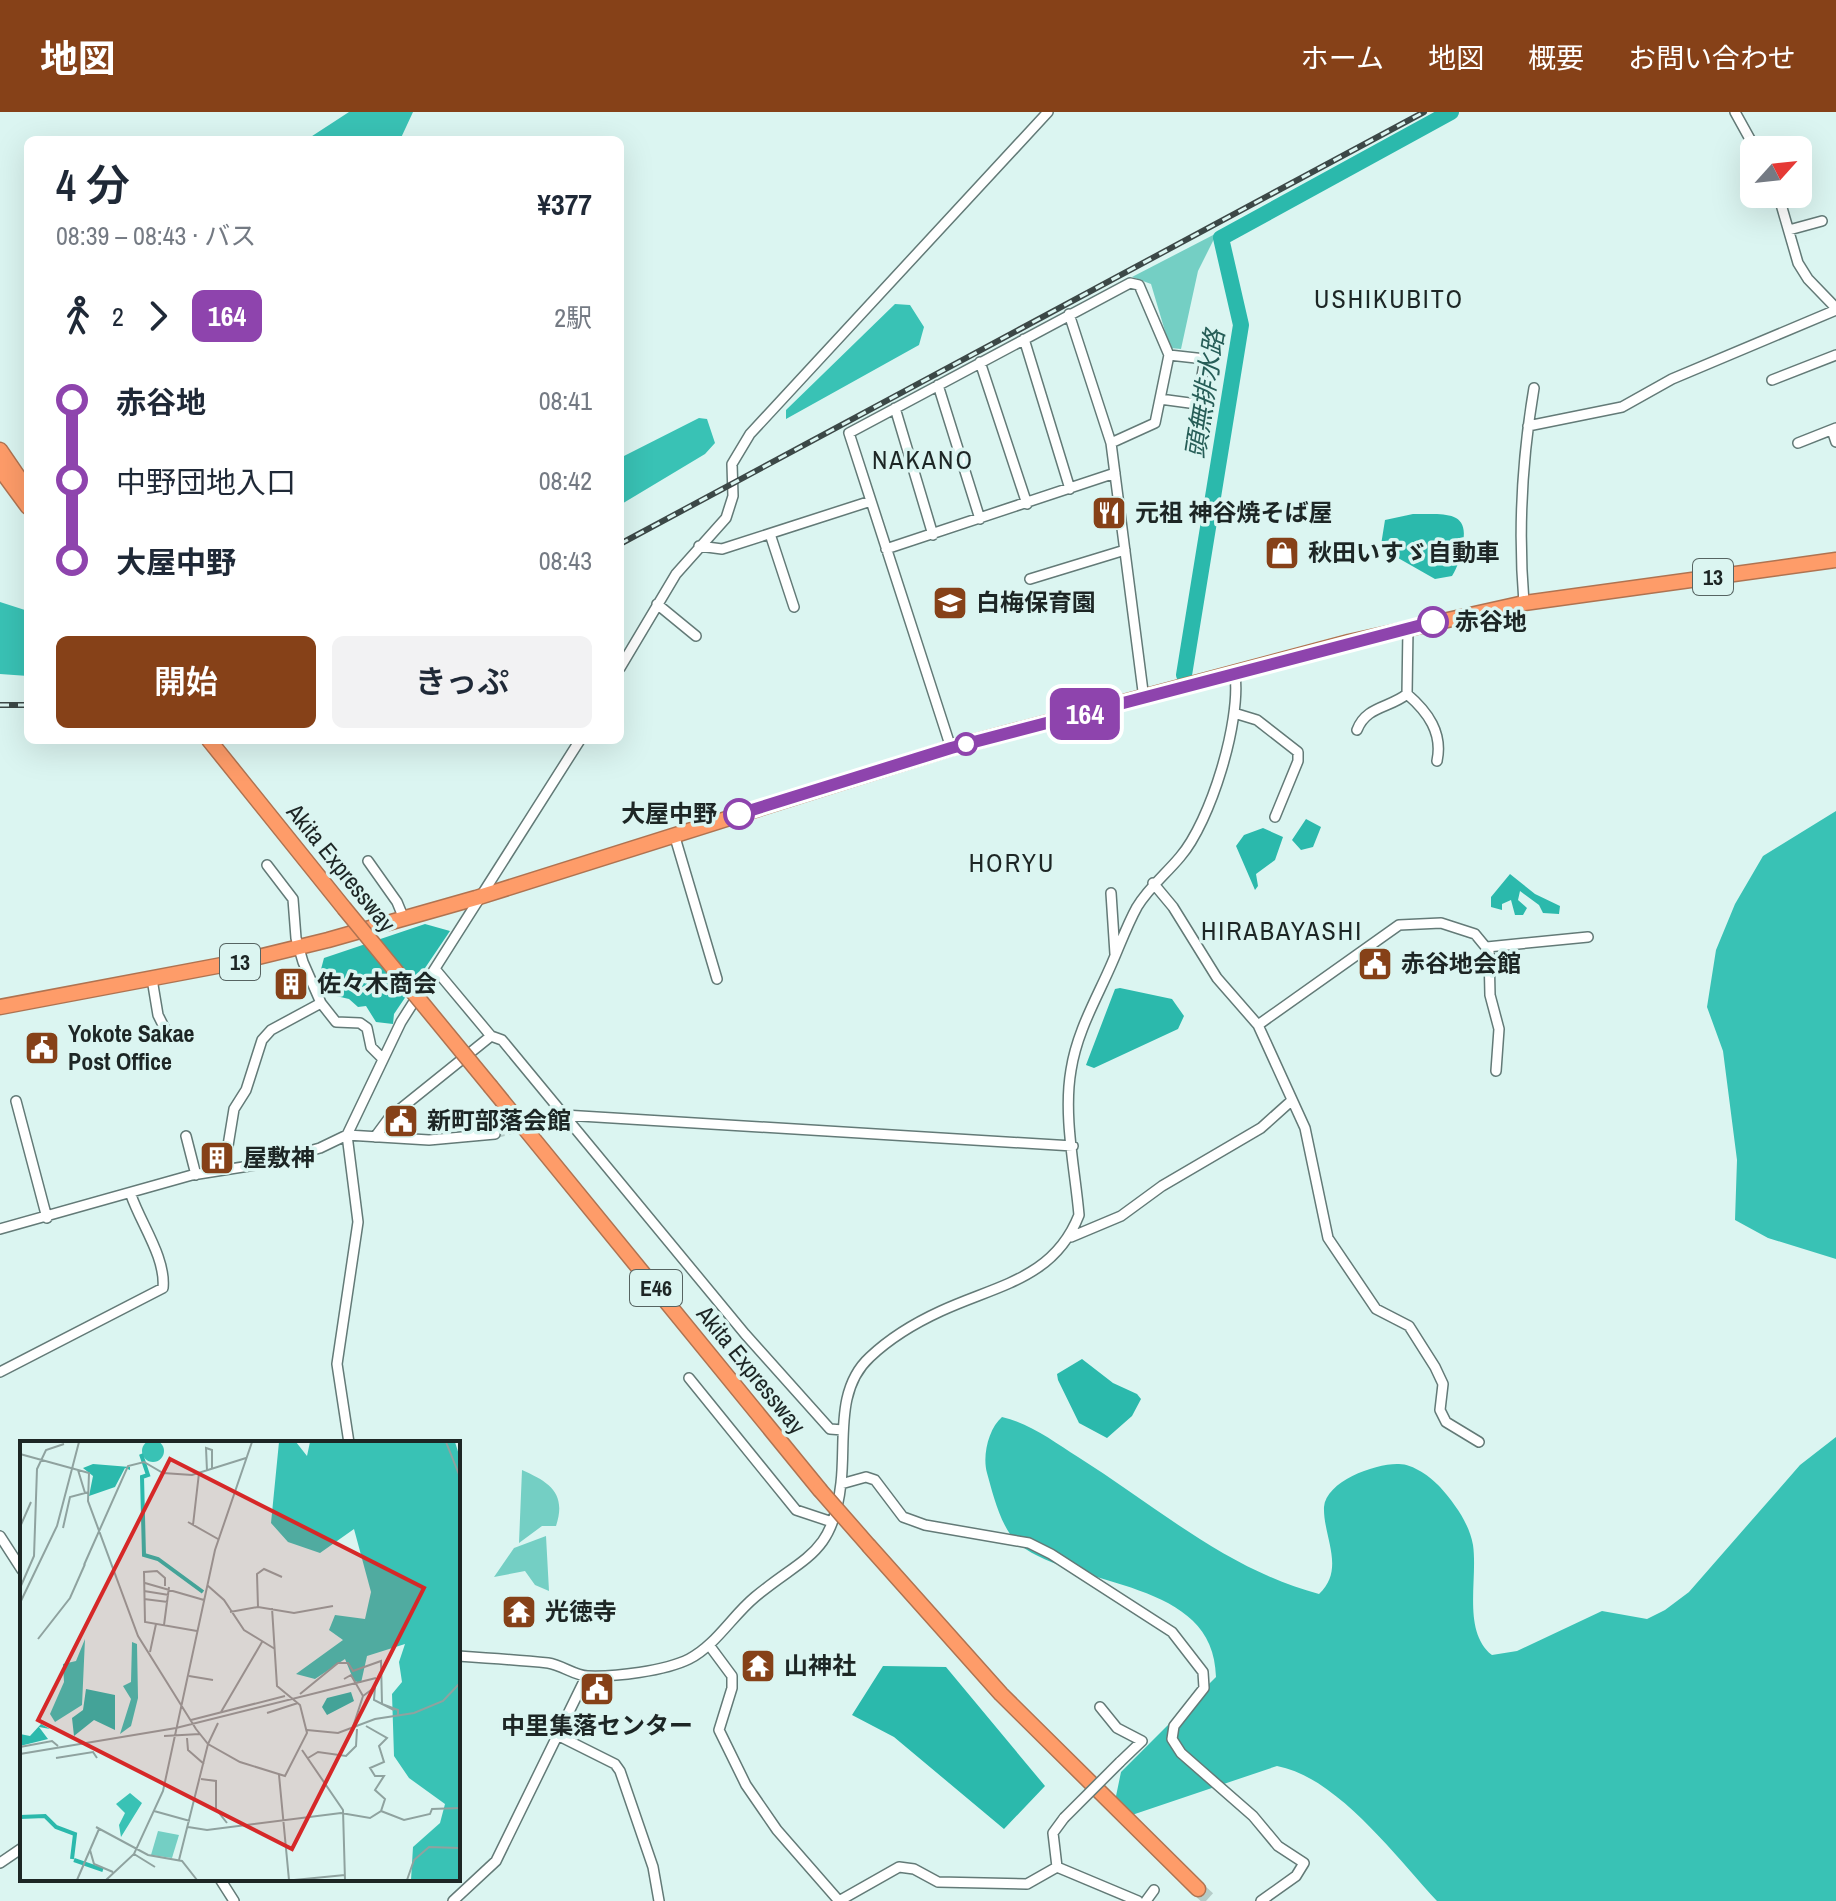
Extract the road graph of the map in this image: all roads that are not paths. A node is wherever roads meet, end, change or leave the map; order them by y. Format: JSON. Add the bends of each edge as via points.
{"nodes":[{"id":1,"x":1048,"y":112,"type":"edge"},
{"id":2,"x":1735,"y":112,"type":"edge"},
{"id":3,"x":1748,"y":136,"type":"edge"},
{"id":4,"x":1782,"y":208,"type":"edge"},
{"id":5,"x":1822,"y":221,"type":"dead end"},
{"id":6,"x":1789,"y":230,"type":"junction"},
{"id":7,"x":1836,"y":309,"type":"edge"},
{"id":8,"x":1069,"y":314,"type":"junction"},
{"id":9,"x":1024,"y":339,"type":"junction"},
{"id":10,"x":1169,"y":355,"type":"junction"},
{"id":11,"x":1836,"y":355,"type":"edge"},
{"id":12,"x":980,"y":362,"type":"junction"},
{"id":13,"x":1772,"y":380,"type":"dead end"},
{"id":14,"x":938,"y":385,"type":"junction"},
{"id":15,"x":1534,"y":388,"type":"dead end"},
{"id":16,"x":1160,"y":399,"type":"junction"},
{"id":17,"x":895,"y":408,"type":"junction"},
{"id":18,"x":1528,"y":426,"type":"junction"},
{"id":19,"x":1834,"y":429,"type":"edge"},
{"id":20,"x":1836,"y":442,"type":"edge"},
{"id":21,"x":1111,"y":443,"type":"junction"},
{"id":22,"x":1798,"y":443,"type":"dead end"},
{"id":23,"x":0,"y":450,"type":"edge"},
{"id":24,"x":0,"y":469,"type":"edge"},
{"id":25,"x":1115,"y":473,"type":"junction"},
{"id":26,"x":24,"y":485,"type":"edge"},
{"id":27,"x":1070,"y":489,"type":"junction"},
{"id":28,"x":871,"y":501,"type":"junction"},
{"id":29,"x":24,"y":502,"type":"edge"},
{"id":30,"x":1027,"y":504,"type":"junction"},
{"id":31,"x":980,"y":519,"type":"junction"},
{"id":32,"x":770,"y":534,"type":"junction"},
{"id":33,"x":933,"y":535,"type":"junction"},
{"id":34,"x":699,"y":546,"type":"junction"},
{"id":35,"x":886,"y":549,"type":"junction"},
{"id":36,"x":1125,"y":550,"type":"junction"},
{"id":37,"x":1836,"y":560,"type":"edge"},
{"id":38,"x":1030,"y":579,"type":"dead end"},
{"id":39,"x":1524,"y":603,"type":"junction"},
{"id":40,"x":657,"y":604,"type":"junction"},
{"id":41,"x":794,"y":607,"type":"dead end"},
{"id":42,"x":1408,"y":628,"type":"junction"},
{"id":43,"x":696,"y":636,"type":"dead end"},
{"id":44,"x":624,"y":654,"type":"edge"},
{"id":45,"x":1235,"y":675,"type":"junction"},
{"id":46,"x":1407,"y":694,"type":"junction"},
{"id":47,"x":1144,"y":699,"type":"junction"},
{"id":48,"x":1234,"y":713,"type":"junction"},
{"id":49,"x":1357,"y":730,"type":"dead end"},
{"id":50,"x":212,"y":744,"type":"edge"},
{"id":51,"x":577,"y":744,"type":"edge"},
{"id":52,"x":951,"y":748,"type":"junction"},
{"id":53,"x":1437,"y":761,"type":"dead end"},
{"id":54,"x":1275,"y":817,"type":"dead end"},
{"id":55,"x":674,"y":834,"type":"junction"},
{"id":56,"x":368,"y":861,"type":"dead end"},
{"id":57,"x":267,"y":865,"type":"dead end"},
{"id":58,"x":1153,"y":883,"type":"junction"},
{"id":59,"x":1111,"y":893,"type":"dead end"},
{"id":60,"x":476,"y":898,"type":"junction"},
{"id":61,"x":404,"y":919,"type":"junction"},
{"id":62,"x":1588,"y":937,"type":"dead end"},
{"id":63,"x":299,"y":947,"type":"junction"},
{"id":64,"x":1487,"y":947,"type":"junction"},
{"id":65,"x":1115,"y":957,"type":"junction"},
{"id":66,"x":435,"y":969,"type":"junction"},
{"id":67,"x":152,"y":979,"type":"junction"},
{"id":68,"x":717,"y":979,"type":"dead end"},
{"id":69,"x":321,"y":1003,"type":"junction"},
{"id":70,"x":0,"y":1007,"type":"edge"},
{"id":71,"x":1258,"y":1025,"type":"junction"},
{"id":72,"x":167,"y":1033,"type":"dead end"},
{"id":73,"x":491,"y":1036,"type":"junction"},
{"id":74,"x":383,"y":1059,"type":"junction"},
{"id":75,"x":1496,"y":1071,"type":"dead end"},
{"id":76,"x":16,"y":1101,"type":"dead end"},
{"id":77,"x":1290,"y":1102,"type":"junction"},
{"id":78,"x":564,"y":1115,"type":"junction"},
{"id":79,"x":495,"y":1134,"type":"tunnel mouth"},
{"id":80,"x":347,"y":1135,"type":"junction"},
{"id":81,"x":186,"y":1136,"type":"dead end"},
{"id":82,"x":375,"y":1137,"type":"junction"},
{"id":83,"x":1073,"y":1146,"type":"junction"},
{"id":84,"x":224,"y":1170,"type":"junction"},
{"id":85,"x":196,"y":1175,"type":"junction"},
{"id":86,"x":131,"y":1195,"type":"junction"},
{"id":87,"x":47,"y":1218,"type":"junction"},
{"id":88,"x":0,"y":1229,"type":"edge"},
{"id":89,"x":1071,"y":1237,"type":"junction"},
{"id":90,"x":0,"y":1372,"type":"edge"},
{"id":91,"x":689,"y":1378,"type":"dead end"},
{"id":92,"x":843,"y":1430,"type":"junction"},
{"id":93,"x":349,"y":1441,"type":"edge"},
{"id":94,"x":1479,"y":1442,"type":"dead end"},
{"id":95,"x":841,"y":1484,"type":"junction"},
{"id":96,"x":832,"y":1522,"type":"junction"},
{"id":97,"x":0,"y":1536,"type":"edge"},
{"id":98,"x":20,"y":1567,"type":"edge"},
{"id":99,"x":709,"y":1645,"type":"junction"},
{"id":100,"x":460,"y":1656,"type":"edge"},
{"id":101,"x":586,"y":1677,"type":"junction"},
{"id":102,"x":1100,"y":1707,"type":"dead end"},
{"id":103,"x":557,"y":1735,"type":"junction"},
{"id":104,"x":20,"y":1849,"type":"edge"},
{"id":105,"x":0,"y":1863,"type":"edge"},
{"id":106,"x":1057,"y":1867,"type":"junction"},
{"id":107,"x":221,"y":1881,"type":"edge"},
{"id":108,"x":1198,"y":1889,"type":"tunnel mouth"},
{"id":109,"x":1154,"y":1890,"type":"dead end"},
{"id":110,"x":234,"y":1901,"type":"edge"},
{"id":111,"x":453,"y":1901,"type":"edge"},
{"id":112,"x":659,"y":1901,"type":"edge"},
{"id":113,"x":839,"y":1901,"type":"edge"},
{"id":114,"x":1138,"y":1901,"type":"edge"},
{"id":115,"x":1146,"y":1901,"type":"edge"},
{"id":116,"x":1261,"y":1901,"type":"edge"}],
"edges":[{"from":1,"to":34,"type":"street","via":[[750,434],[732,464],[730,508]]},
{"from":2,"to":3,"type":"street"},
{"from":4,"to":6,"type":"street"},
{"from":5,"to":6,"type":"street"},
{"from":6,"to":7,"type":"street","via":[[1798,263]]},
{"from":7,"to":18,"type":"street","via":[[1672,379],[1622,407]]},
{"from":8,"to":9,"type":"street"},
{"from":8,"to":10,"type":"street","via":[[1130,283],[1139,285]]},
{"from":8,"to":21,"type":"street"},
{"from":9,"to":12,"type":"street"},
{"from":9,"to":27,"type":"street"},
{"from":10,"to":16,"type":"street"},
{"from":10,"to":16,"type":"street","via":[[1205,359],[1197,404]]},
{"from":11,"to":13,"type":"street"},
{"from":12,"to":14,"type":"street"},
{"from":12,"to":30,"type":"street"},
{"from":14,"to":17,"type":"street"},
{"from":14,"to":31,"type":"street"},
{"from":15,"to":18,"type":"street"},
{"from":16,"to":21,"type":"street","via":[[1155,423]]},
{"from":17,"to":28,"type":"street","via":[[849,433]]},
{"from":17,"to":33,"type":"street"},
{"from":18,"to":39,"type":"street","via":[[1520,560]]},
{"from":19,"to":20,"type":"street"},
{"from":19,"to":22,"type":"street"},
{"from":21,"to":25,"type":"street"},
{"from":23,"to":26,"type":"highway"},
{"from":24,"to":29,"type":"highway"},
{"from":25,"to":27,"type":"street"},
{"from":25,"to":36,"type":"street"},
{"from":27,"to":30,"type":"street"},
{"from":28,"to":32,"type":"street"},
{"from":28,"to":35,"type":"street"},
{"from":30,"to":31,"type":"street"},
{"from":31,"to":33,"type":"street"},
{"from":32,"to":34,"type":"street","via":[[722,549]]},
{"from":32,"to":41,"type":"street"},
{"from":33,"to":35,"type":"street"},
{"from":34,"to":40,"type":"street"},
{"from":35,"to":52,"type":"street"},
{"from":36,"to":38,"type":"street"},
{"from":36,"to":47,"type":"street"},
{"from":37,"to":39,"type":"highway","number":"13"},
{"from":39,"to":42,"type":"highway","number":"13"},
{"from":40,"to":43,"type":"street"},
{"from":40,"to":44,"type":"street"},
{"from":42,"to":45,"type":"highway","number":"13"},
{"from":42,"to":46,"type":"street"},
{"from":45,"to":47,"type":"highway","number":"13"},
{"from":45,"to":48,"type":"street"},
{"from":46,"to":49,"type":"street","via":[[1369,713]]},
{"from":46,"to":53,"type":"street","via":[[1425,709],[1436,730]]},
{"from":47,"to":52,"type":"highway","number":"13"},
{"from":48,"to":54,"type":"street","via":[[1257,720],[1298,752]]},
{"from":48,"to":58,"type":"street","via":[[1204,814],[1182,856]]},
{"from":50,"to":108,"type":"highway","name":"Akita Expressway","number":"E46","bridge":true,"via":[[820,1490],[1001,1694]]},
{"from":51,"to":60,"type":"street"},
{"from":52,"to":55,"type":"highway","number":"13"},
{"from":55,"to":60,"type":"highway","number":"13"},
{"from":55,"to":68,"type":"street"},
{"from":56,"to":61,"type":"street"},
{"from":57,"to":63,"type":"street","via":[[293,899]]},
{"from":58,"to":65,"type":"street"},
{"from":58,"to":71,"type":"street","via":[[1217,978]]},
{"from":59,"to":65,"type":"street"},
{"from":60,"to":61,"type":"highway","number":"13"},
{"from":60,"to":66,"type":"street"},
{"from":61,"to":63,"type":"highway","number":"13"},
{"from":62,"to":64,"type":"street"},
{"from":63,"to":67,"type":"highway","number":"13"},
{"from":63,"to":69,"type":"street"},
{"from":64,"to":71,"type":"street","via":[[1475,934],[1441,923],[1399,925]]},
{"from":64,"to":75,"type":"street","via":[[1499,1029]]},
{"from":65,"to":83,"type":"street","via":[[1087,1014],[1071,1070]]},
{"from":66,"to":73,"type":"street"},
{"from":66,"to":74,"type":"street"},
{"from":67,"to":70,"type":"highway","number":"13"},
{"from":67,"to":72,"type":"street"},
{"from":69,"to":74,"type":"street","via":[[336,1022],[367,1028],[371,1047]]},
{"from":69,"to":84,"type":"street","via":[[262,1040],[234,1109]]},
{"from":71,"to":77,"type":"street"},
{"from":73,"to":78,"type":"street","via":[[502,1040]]},
{"from":73,"to":82,"type":"street","via":[[389,1118]]},
{"from":74,"to":80,"type":"street"},
{"from":76,"to":87,"type":"street"},
{"from":77,"to":89,"type":"street","via":[[1261,1128],[1121,1216]]},
{"from":77,"to":94,"type":"street","via":[[1305,1128],[1328,1238],[1376,1309],[1409,1326],[1443,1384],[1440,1410],[1446,1422]]},
{"from":78,"to":83,"type":"street"},
{"from":78,"to":92,"type":"street","via":[[756,1346],[830,1429]]},
{"from":79,"to":82,"type":"street","via":[[429,1140]]},
{"from":80,"to":82,"type":"street"},
{"from":80,"to":84,"type":"street","via":[[320,1148]]},
{"from":80,"to":93,"type":"street","via":[[358,1222],[337,1364]]},
{"from":81,"to":85,"type":"street"},
{"from":83,"to":89,"type":"street","via":[[1079,1215]]},
{"from":84,"to":85,"type":"street"},
{"from":85,"to":86,"type":"street"},
{"from":86,"to":87,"type":"street"},
{"from":86,"to":90,"type":"street","via":[[165,1271],[163,1288]]},
{"from":87,"to":88,"type":"street"},
{"from":89,"to":92,"type":"street","via":[[1034,1271],[941,1311],[868,1358],[849,1388]]},
{"from":91,"to":96,"type":"street","via":[[796,1510]]},
{"from":92,"to":95,"type":"street"},
{"from":95,"to":96,"type":"street"},
{"from":95,"to":116,"type":"street","via":[[866,1477],[875,1480],[903,1517],[1029,1543],[1172,1632],[1203,1672],[1204,1688],[1174,1726],[1172,1739],[1278,1846],[1304,1863],[1296,1876]]},
{"from":96,"to":99,"type":"street","via":[[829,1535],[807,1561],[754,1598]]},
{"from":97,"to":98,"type":"street"},
{"from":99,"to":101,"type":"street","via":[[675,1664]]},
{"from":99,"to":113,"type":"street","via":[[732,1676],[719,1730],[746,1785]]},
{"from":100,"to":101,"type":"street","via":[[553,1664]]},
{"from":101,"to":103,"type":"street"},
{"from":102,"to":106,"type":"street","bridge":true,"via":[[1117,1728],[1142,1741],[1053,1833]]},
{"from":103,"to":111,"type":"street","via":[[496,1861]]},
{"from":103,"to":112,"type":"street","via":[[620,1771],[653,1867]]},
{"from":104,"to":105,"type":"street"},
{"from":106,"to":113,"type":"street","via":[[1027,1884],[938,1882],[899,1867]]},
{"from":106,"to":114,"type":"street"},
{"from":107,"to":110,"type":"street"},
{"from":109,"to":115,"type":"street"}]}
